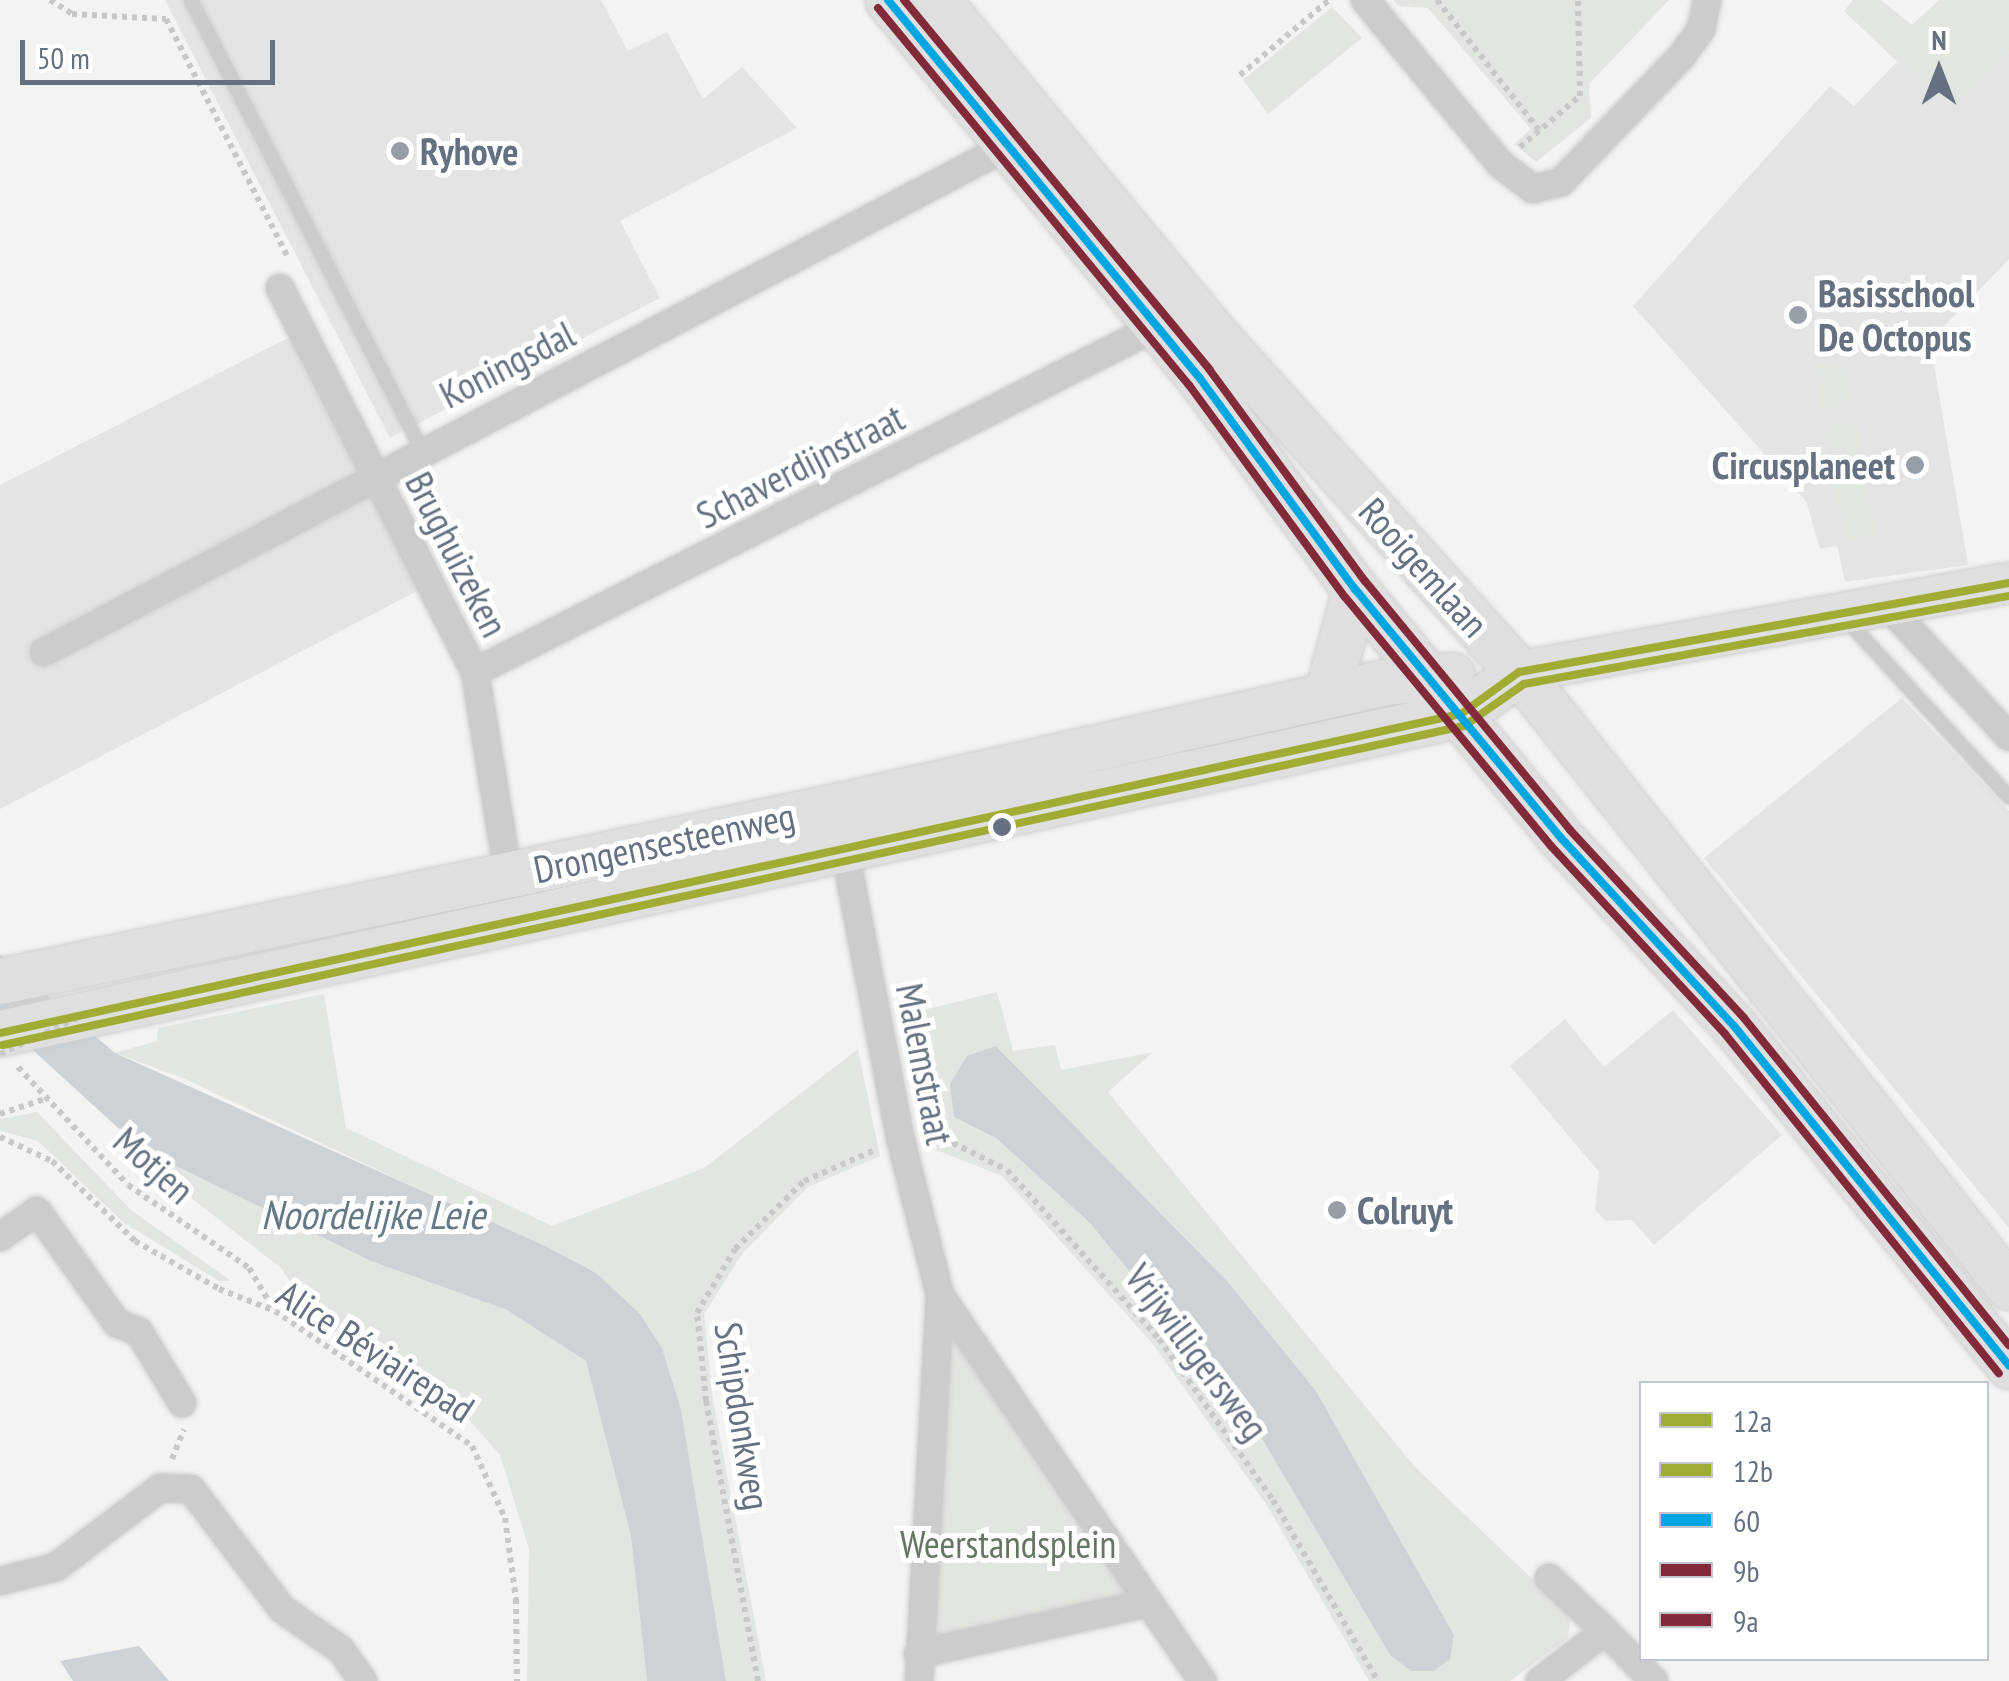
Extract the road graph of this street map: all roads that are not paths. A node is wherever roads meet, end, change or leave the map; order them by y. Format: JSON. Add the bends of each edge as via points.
{"nodes":[{"id":1,"x":190,"y":0,"type":"edge"},
{"id":2,"x":888,"y":0,"type":"edge"},
{"id":3,"x":937,"y":0,"type":"edge"},
{"id":4,"x":1365,"y":0,"type":"edge"},
{"id":5,"x":1707,"y":0,"type":"edge"},
{"id":6,"x":1008,"y":146,"type":"junction"},
{"id":7,"x":290,"y":283,"type":"road end"},
{"id":8,"x":1158,"y":326,"type":"junction"},
{"id":9,"x":422,"y":450,"type":"junction"},
{"id":10,"x":374,"y":475,"type":"junction"},
{"id":11,"x":2009,"y":583,"type":"edge"},
{"id":12,"x":1355,"y":589,"type":"junction"},
{"id":13,"x":1886,"y":604,"type":"junction"},
{"id":14,"x":1839,"y":613,"type":"junction"},
{"id":15,"x":44,"y":652,"type":"dead end"},
{"id":16,"x":475,"y":672,"type":"junction"},
{"id":17,"x":1519,"y":672,"type":"junction"},
{"id":18,"x":1430,"y":676,"type":"junction"},
{"id":19,"x":1327,"y":696,"type":"junction"},
{"id":20,"x":1461,"y":714,"type":"junction"},
{"id":21,"x":2009,"y":737,"type":"edge"},
{"id":22,"x":2009,"y":797,"type":"edge"},
{"id":23,"x":840,"y":826,"type":"junction"},
{"id":24,"x":511,"y":896,"type":"junction"},
{"id":25,"x":0,"y":981,"type":"edge"},
{"id":26,"x":0,"y":1033,"type":"edge"},
{"id":27,"x":0,"y":1237,"type":"edge"},
{"id":28,"x":2009,"y":1287,"type":"edge"},
{"id":29,"x":940,"y":1295,"type":"junction"},
{"id":30,"x":2009,"y":1365,"type":"edge"},
{"id":31,"x":182,"y":1403,"type":"road end"},
{"id":32,"x":1549,"y":1578,"type":"dead end"},
{"id":33,"x":0,"y":1580,"type":"edge"},
{"id":34,"x":1148,"y":1603,"type":"junction"},
{"id":35,"x":1605,"y":1632,"type":"junction"},
{"id":36,"x":918,"y":1667,"type":"edge"},
{"id":37,"x":363,"y":1681,"type":"edge"},
{"id":38,"x":1202,"y":1681,"type":"edge"},
{"id":39,"x":1540,"y":1681,"type":"edge"},
{"id":40,"x":1654,"y":1681,"type":"edge"}],
"edges":[{"from":1,"to":9,"type":"lane"},
{"from":2,"to":6,"type":"main road","name":"Rooigemlaan"},
{"from":3,"to":17,"type":"main road","name":"Rooigemlaan","via":[[1217,337]]},
{"from":4,"to":5,"type":"street","via":[[1500,164],[1533,188],[1560,182],[1680,57],[1701,30]]},
{"from":6,"to":8,"type":"main road","name":"Rooigemlaan"},
{"from":6,"to":9,"type":"street","name":"Koningsdal"},
{"from":7,"to":10,"type":"street","name":"Brughuizeken"},
{"from":8,"to":12,"type":"main road","name":"Rooigemlaan"},
{"from":8,"to":16,"type":"street","name":"Schaverdijnstraat"},
{"from":9,"to":10,"type":"street","name":"Koningsdal"},
{"from":10,"to":15,"type":"street","name":"Koningsdal"},
{"from":10,"to":16,"type":"street","name":"Brughuizeken"},
{"from":11,"to":13,"type":"street","name":"Drongensesteenweg"},
{"from":12,"to":18,"type":"main road","name":"Rooigemlaan"},
{"from":12,"to":19,"type":"main road"},
{"from":13,"to":14,"type":"street","name":"Drongensesteenweg"},
{"from":13,"to":21,"type":"street"},
{"from":14,"to":17,"type":"street","name":"Drongensesteenweg"},
{"from":14,"to":22,"type":"lane"},
{"from":16,"to":24,"type":"street","name":"Brughuizeken"},
{"from":17,"to":18,"type":"main road","name":"Drongensesteenweg"},
{"from":17,"to":20,"type":"main road","name":"Drongensesteenweg"},
{"from":17,"to":28,"type":"main road","name":"Rooigemlaan"},
{"from":18,"to":19,"type":"main road","name":"Drongensesteenweg"},
{"from":18,"to":20,"type":"main road","name":"Rooigemlaan"},
{"from":19,"to":23,"type":"main road","name":"Drongensesteenweg"},
{"from":20,"to":23,"type":"main road","name":"Drongensesteenweg"},
{"from":20,"to":30,"type":"main road","name":"Rooigemlaan","via":[[1561,838],[1734,1026]]},
{"from":23,"to":24,"type":"main road","name":"Drongensesteenweg"},
{"from":23,"to":29,"type":"street","name":"Malemstraat","via":[[901,1141]]},
{"from":24,"to":25,"type":"main road","name":"Drongensesteenweg","via":[[408,896]]},
{"from":24,"to":26,"type":"main road","name":"Drongensesteenweg","bridge":true},
{"from":27,"to":31,"type":"street","via":[[38,1211],[117,1323],[139,1332]]},
{"from":29,"to":34,"type":"street"},
{"from":29,"to":36,"type":"street"},
{"from":32,"to":35,"type":"street"},
{"from":33,"to":37,"type":"street","via":[[56,1567],[160,1488],[191,1489],[282,1609],[341,1650]]},
{"from":34,"to":36,"type":"street"},
{"from":34,"to":38,"type":"street"},
{"from":35,"to":39,"type":"street"},
{"from":35,"to":40,"type":"street"}]}
